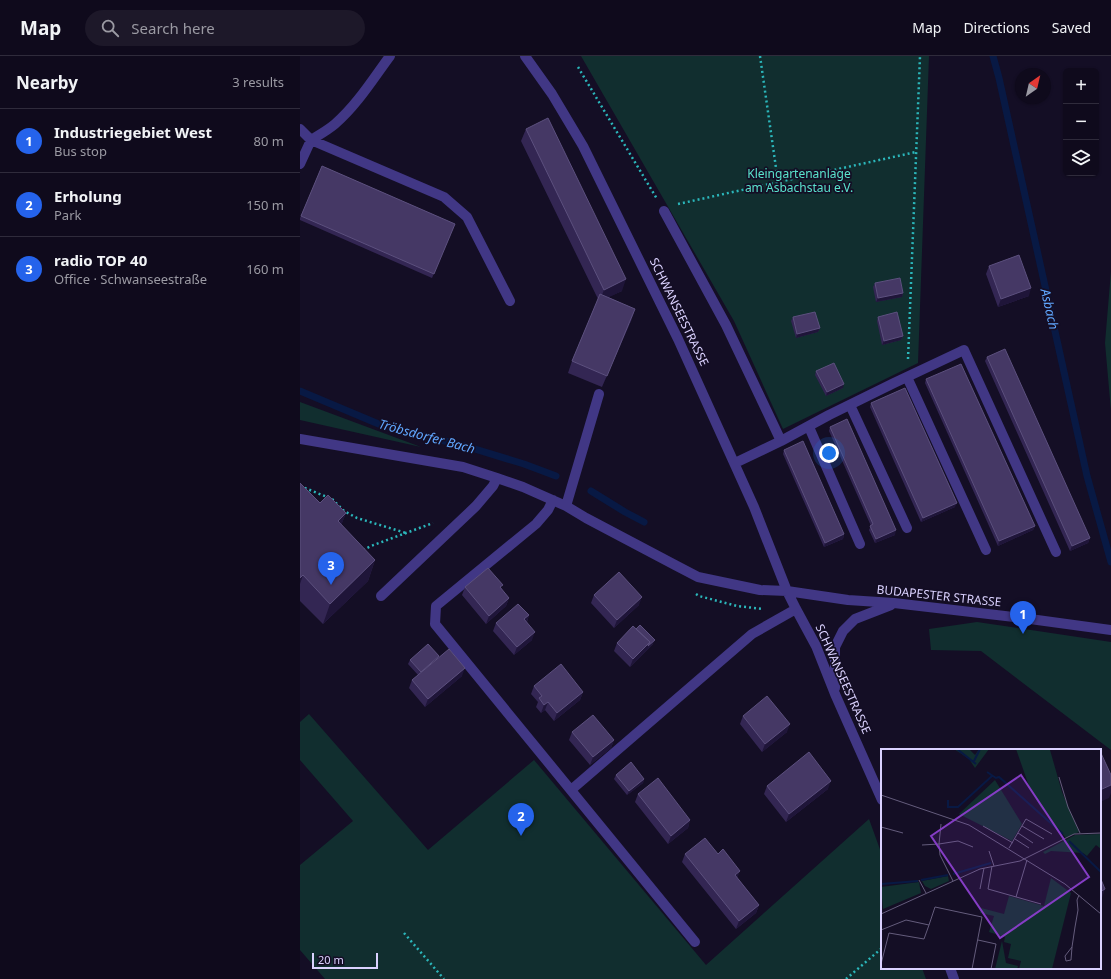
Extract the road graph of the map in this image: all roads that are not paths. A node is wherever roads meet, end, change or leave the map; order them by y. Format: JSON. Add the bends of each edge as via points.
{"nodes":[{"id":1,"x":390,"y":56,"type":"edge"},
{"id":2,"x":525,"y":56,"type":"edge"},
{"id":3,"x":300,"y":129,"type":"edge"},
{"id":4,"x":311,"y":140,"type":"junction"},
{"id":5,"x":300,"y":164,"type":"edge"},
{"id":6,"x":664,"y":212,"type":"road end"},
{"id":7,"x":510,"y":301,"type":"dead end"},
{"id":8,"x":907,"y":377,"type":"junction"},
{"id":9,"x":599,"y":394,"type":"dead end"},
{"id":10,"x":850,"y":405,"type":"junction"},
{"id":11,"x":809,"y":427,"type":"junction"},
{"id":12,"x":300,"y":439,"type":"edge"},
{"id":13,"x":781,"y":441,"type":"junction"},
{"id":14,"x":735,"y":463,"type":"junction"},
{"id":15,"x":497,"y":478,"type":"junction"},
{"id":16,"x":553,"y":500,"type":"junction"},
{"id":17,"x":566,"y":506,"type":"junction"},
{"id":18,"x":908,"y":528,"type":"dead end"},
{"id":19,"x":860,"y":544,"type":"dead end"},
{"id":20,"x":986,"y":550,"type":"dead end"},
{"id":21,"x":1056,"y":552,"type":"dead end"},
{"id":22,"x":787,"y":590,"type":"junction"},
{"id":23,"x":381,"y":596,"type":"dead end"},
{"id":24,"x":894,"y":603,"type":"junction"},
{"id":25,"x":796,"y":609,"type":"junction"},
{"id":26,"x":1111,"y":630,"type":"edge"},
{"id":27,"x":835,"y":694,"type":"junction"},
{"id":28,"x":571,"y":790,"type":"junction"},
{"id":29,"x":881,"y":798,"type":"edge"},
{"id":30,"x":696,"y":942,"type":"dead end"},
{"id":31,"x":950,"y":969,"type":"edge"},
{"id":32,"x":954,"y":979,"type":"edge"}],
"edges":[{"from":1,"to":4,"type":"street","via":[[350,108],[334,125]]},
{"from":2,"to":14,"type":"street","name":"SCHWANSEESTRASSE","via":[[584,146]]},
{"from":3,"to":4,"type":"street"},
{"from":4,"to":5,"type":"street"},
{"from":4,"to":7,"type":"street","via":[[444,197],[466,217]]},
{"from":6,"to":13,"type":"street","via":[[726,325]]},
{"from":8,"to":10,"type":"street"},
{"from":8,"to":20,"type":"street"},
{"from":8,"to":21,"type":"street","via":[[964,350]]},
{"from":9,"to":17,"type":"street"},
{"from":10,"to":11,"type":"street"},
{"from":10,"to":18,"type":"street"},
{"from":11,"to":13,"type":"street"},
{"from":11,"to":19,"type":"street"},
{"from":12,"to":15,"type":"street","via":[[463,467]]},
{"from":13,"to":14,"type":"street"},
{"from":14,"to":22,"type":"street","name":"SCHWANSEESTRASSE"},
{"from":15,"to":16,"type":"street"},
{"from":15,"to":23,"type":"street","via":[[476,506]]},
{"from":16,"to":17,"type":"street"},
{"from":16,"to":28,"type":"street","via":[[536,524],[436,606],[435,624]]},
{"from":17,"to":22,"type":"street","via":[[698,577],[760,590]]},
{"from":22,"to":24,"type":"street","name":"BUDAPESTER STRASSE","via":[[848,600]]},
{"from":22,"to":25,"type":"street","name":"SCHWANSEESTRASSE"},
{"from":24,"to":26,"type":"street","name":"BUDAPESTER STRASSE"},
{"from":24,"to":27,"type":"street","via":[[855,619],[843,631],[835,646]]},
{"from":25,"to":27,"type":"street","name":"SCHWANSEESTRASSE","via":[[816,646]]},
{"from":25,"to":28,"type":"street","via":[[752,634]]},
{"from":27,"to":29,"type":"street","name":"SCHWANSEESTRASSE"},
{"from":28,"to":30,"type":"street"},
{"from":31,"to":32,"type":"street"}]}
